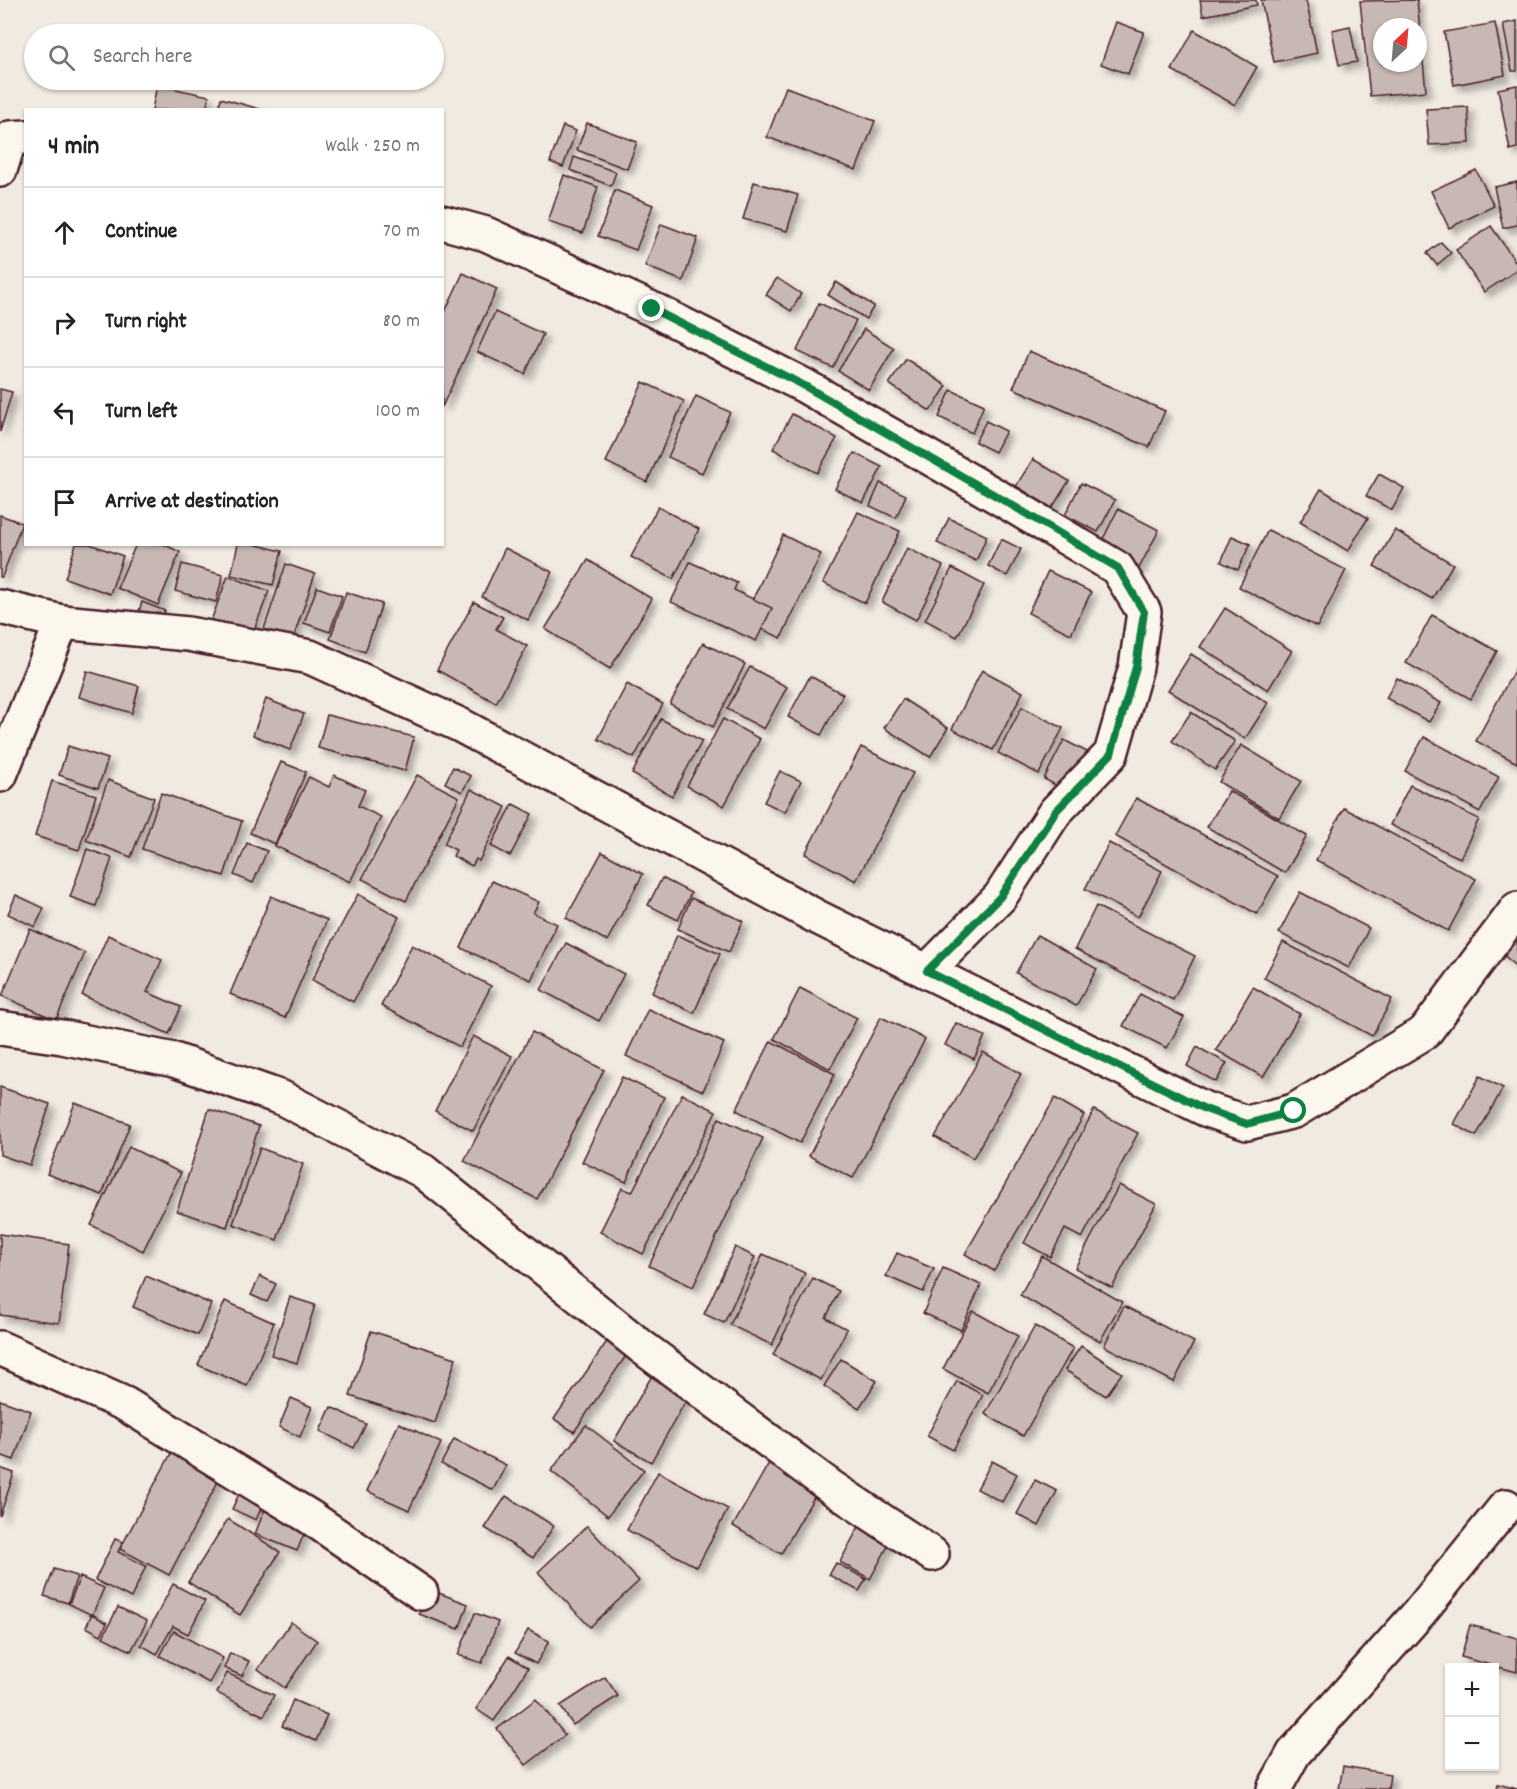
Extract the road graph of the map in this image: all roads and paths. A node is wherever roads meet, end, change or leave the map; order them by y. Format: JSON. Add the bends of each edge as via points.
{"nodes":[{"id":1,"x":24,"y":137,"type":"edge"},
{"id":2,"x":0,"y":170,"type":"edge"},
{"id":3,"x":444,"y":223,"type":"edge"},
{"id":4,"x":0,"y":607,"type":"edge"},
{"id":5,"x":62,"y":622,"type":"junction"},
{"id":6,"x":0,"y":776,"type":"edge"},
{"id":7,"x":1517,"y":909,"type":"edge"},
{"id":8,"x":927,"y":971,"type":"junction"},
{"id":9,"x":0,"y":1028,"type":"edge"},
{"id":10,"x":0,"y":1348,"type":"edge"},
{"id":11,"x":1506,"y":1506,"type":"dead end"},
{"id":12,"x":932,"y":1554,"type":"dead end"},
{"id":13,"x":421,"y":1593,"type":"dead end"},
{"id":14,"x":1274,"y":1789,"type":"edge"}],
"edges":[{"from":1,"to":2,"type":"street","via":[[10,138]]},
{"from":3,"to":8,"type":"street","via":[[486,234],[652,309],[803,385],[1118,568],[1144,612],[1136,667],[1111,754],[1055,812],[1000,897]]},
{"from":4,"to":5,"type":"street"},
{"from":5,"to":6,"type":"street"},
{"from":5,"to":8,"type":"street","via":[[188,634],[310,657],[460,725],[817,917]]},
{"from":7,"to":8,"type":"street","via":[[1425,1032],[1294,1111],[1247,1124],[1205,1109]]},
{"from":9,"to":12,"type":"street","via":[[174,1059],[282,1098],[423,1171],[642,1347],[831,1487]]},
{"from":10,"to":13,"type":"street","via":[[125,1404],[310,1517]]},
{"from":11,"to":14,"type":"street","via":[[1419,1613],[1294,1753]]}]}
